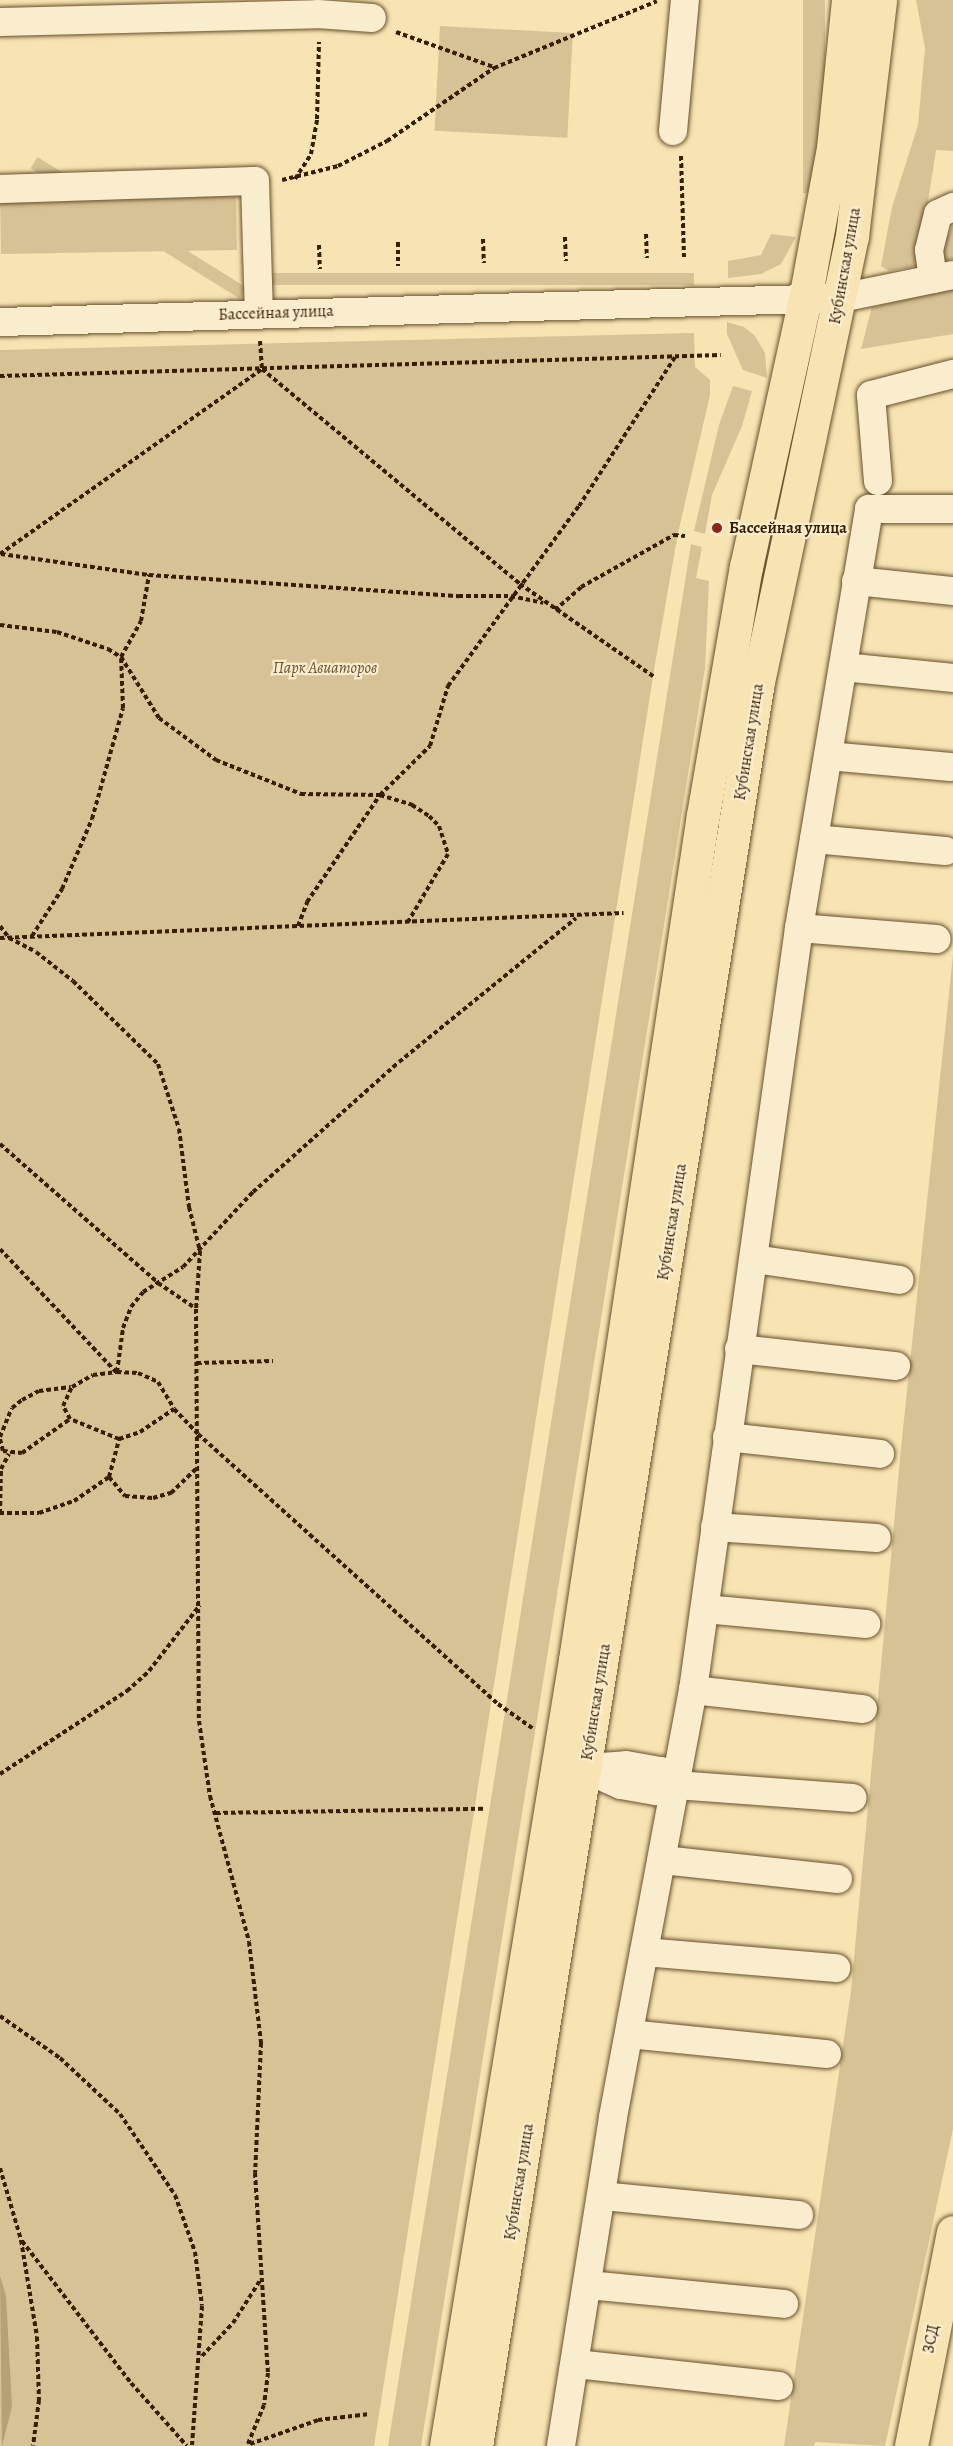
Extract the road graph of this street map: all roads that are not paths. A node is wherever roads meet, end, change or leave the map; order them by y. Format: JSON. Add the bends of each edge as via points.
{"nodes":[{"id":1,"x":685,"y":0,"type":"edge"},
{"id":2,"x":848,"y":0,"type":"edge"},
{"id":3,"x":880,"y":0,"type":"edge"},
{"id":4,"x":346,"y":12,"type":"edge"},
{"id":5,"x":0,"y":22,"type":"edge"},
{"id":6,"x":673,"y":130,"type":"road end"},
{"id":7,"x":0,"y":189,"type":"edge"},
{"id":8,"x":953,"y":207,"type":"edge"},
{"id":9,"x":943,"y":277,"type":"edge"},
{"id":10,"x":841,"y":298,"type":"junction"},
{"id":11,"x":805,"y":299,"type":"junction"},
{"id":12,"x":259,"y":314,"type":"junction"},
{"id":13,"x":0,"y":322,"type":"edge"},
{"id":14,"x":953,"y":374,"type":"edge"},
{"id":15,"x":878,"y":481,"type":"dead end"},
{"id":16,"x":953,"y":508,"type":"edge"},
{"id":17,"x":856,"y":581,"type":"junction"},
{"id":18,"x":953,"y":591,"type":"edge"},
{"id":19,"x":843,"y":667,"type":"junction"},
{"id":20,"x":953,"y":678,"type":"edge"},
{"id":21,"x":828,"y":756,"type":"junction"},
{"id":22,"x":951,"y":767,"type":"dead end"},
{"id":23,"x":814,"y":839,"type":"junction"},
{"id":24,"x":945,"y":850,"type":"dead end"},
{"id":25,"x":800,"y":928,"type":"junction"},
{"id":26,"x":937,"y":939,"type":"dead end"},
{"id":27,"x":754,"y":1259,"type":"junction"},
{"id":28,"x":899,"y":1280,"type":"dead end"},
{"id":29,"x":739,"y":1349,"type":"junction"},
{"id":30,"x":896,"y":1366,"type":"dead end"},
{"id":31,"x":727,"y":1437,"type":"junction"},
{"id":32,"x":880,"y":1454,"type":"dead end"},
{"id":33,"x":715,"y":1527,"type":"junction"},
{"id":34,"x":877,"y":1538,"type":"dead end"},
{"id":35,"x":705,"y":1609,"type":"junction"},
{"id":36,"x":866,"y":1624,"type":"dead end"},
{"id":37,"x":693,"y":1690,"type":"junction"},
{"id":38,"x":863,"y":1708,"type":"dead end"},
{"id":39,"x":572,"y":1766,"type":"junction"},
{"id":40,"x":676,"y":1785,"type":"junction"},
{"id":41,"x":853,"y":1798,"type":"dead end"},
{"id":42,"x":663,"y":1860,"type":"junction"},
{"id":43,"x":838,"y":1879,"type":"dead end"},
{"id":44,"x":644,"y":1952,"type":"junction"},
{"id":45,"x":837,"y":1968,"type":"dead end"},
{"id":46,"x":629,"y":2034,"type":"junction"},
{"id":47,"x":826,"y":2054,"type":"dead end"},
{"id":48,"x":602,"y":2196,"type":"junction"},
{"id":49,"x":799,"y":2215,"type":"dead end"},
{"id":50,"x":953,"y":2232,"type":"edge"},
{"id":51,"x":588,"y":2285,"type":"junction"},
{"id":52,"x":784,"y":2304,"type":"dead end"},
{"id":53,"x":576,"y":2364,"type":"junction"},
{"id":54,"x":779,"y":2386,"type":"dead end"},
{"id":55,"x":446,"y":2446,"type":"edge"},
{"id":56,"x":477,"y":2446,"type":"edge"},
{"id":57,"x":561,"y":2446,"type":"edge"},
{"id":58,"x":911,"y":2446,"type":"edge"}],
"edges":[{"from":1,"to":6,"type":"street"},
{"from":2,"to":11,"type":"main road","name":"Кубинская улица","via":[[833,148]]},
{"from":3,"to":10,"type":"main road","name":"Кубинская улица"},
{"from":4,"to":5,"type":"street"},
{"from":7,"to":12,"type":"street","via":[[255,182]]},
{"from":8,"to":9,"type":"street","via":[[938,214],[929,250]]},
{"from":9,"to":10,"type":"street","name":"Бассейная улица"},
{"from":10,"to":11,"type":"street","name":"Бассейная улица"},
{"from":10,"to":39,"type":"main road","name":"Кубинская улица","via":[[758,682]]},
{"from":11,"to":12,"type":"street","name":"Бассейная улица"},
{"from":11,"to":39,"type":"main road","name":"Кубинская улица","via":[[729,660]]},
{"from":12,"to":13,"type":"street","name":"Бассейная улица"},
{"from":14,"to":15,"type":"street","via":[[871,395]]},
{"from":16,"to":17,"type":"street","via":[[869,508]]},
{"from":17,"to":18,"type":"street"},
{"from":17,"to":19,"type":"street"},
{"from":19,"to":20,"type":"street"},
{"from":19,"to":21,"type":"street"},
{"from":21,"to":22,"type":"street"},
{"from":21,"to":23,"type":"street"},
{"from":23,"to":24,"type":"street"},
{"from":23,"to":25,"type":"street"},
{"from":25,"to":26,"type":"street"},
{"from":25,"to":27,"type":"street"},
{"from":27,"to":28,"type":"street"},
{"from":27,"to":29,"type":"street"},
{"from":29,"to":30,"type":"street"},
{"from":29,"to":31,"type":"street"},
{"from":31,"to":32,"type":"street"},
{"from":31,"to":33,"type":"street"},
{"from":33,"to":34,"type":"street"},
{"from":33,"to":35,"type":"street"},
{"from":35,"to":36,"type":"street"},
{"from":35,"to":37,"type":"street"},
{"from":37,"to":38,"type":"street"},
{"from":37,"to":40,"type":"street"},
{"from":39,"to":40,"type":"street","via":[[626,1765],[661,1771]]},
{"from":39,"to":55,"type":"main road","name":"Кубинская улица"},
{"from":39,"to":56,"type":"main road","name":"Кубинская улица"},
{"from":40,"to":41,"type":"street"},
{"from":40,"to":42,"type":"street"},
{"from":42,"to":43,"type":"street"},
{"from":42,"to":44,"type":"street"},
{"from":44,"to":45,"type":"street"},
{"from":44,"to":46,"type":"street"},
{"from":46,"to":47,"type":"street"},
{"from":46,"to":48,"type":"street"},
{"from":48,"to":49,"type":"street"},
{"from":48,"to":51,"type":"street"},
{"from":50,"to":58,"type":"main road","name":"ЗСД"},
{"from":51,"to":52,"type":"street"},
{"from":51,"to":53,"type":"street"},
{"from":53,"to":54,"type":"street"},
{"from":53,"to":57,"type":"street"}]}
